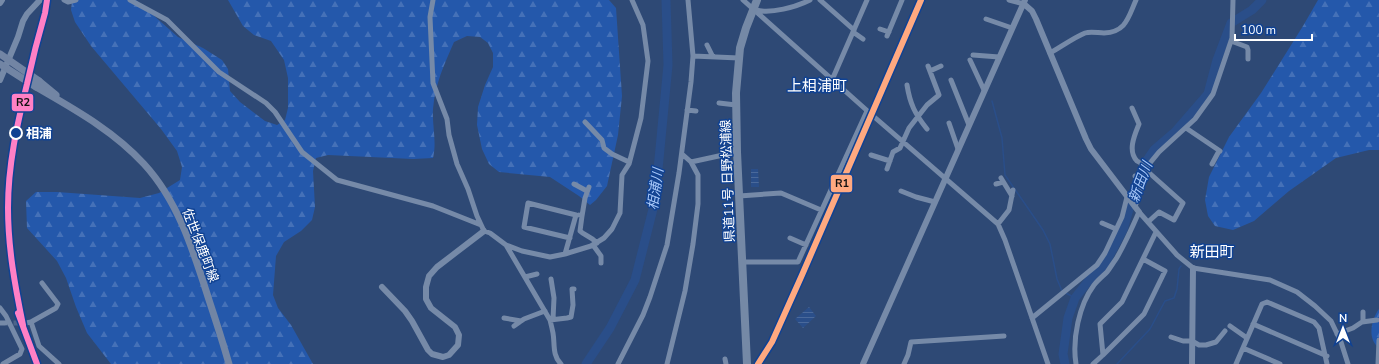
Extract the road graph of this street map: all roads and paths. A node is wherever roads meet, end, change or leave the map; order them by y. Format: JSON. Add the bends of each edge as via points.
{"nodes":[{"id":1,"x":2,"y":0,"type":"edge"},
{"id":2,"x":40,"y":0,"type":"edge"},
{"id":3,"x":64,"y":0,"type":"edge"},
{"id":4,"x":76,"y":0,"type":"edge"},
{"id":5,"x":130,"y":0,"type":"edge"},
{"id":6,"x":433,"y":0,"type":"edge"},
{"id":7,"x":632,"y":0,"type":"edge"},
{"id":8,"x":688,"y":0,"type":"edge"},
{"id":9,"x":743,"y":0,"type":"edge"},
{"id":10,"x":757,"y":0,"type":"edge"},
{"id":11,"x":810,"y":0,"type":"edge"},
{"id":12,"x":820,"y":0,"type":"edge"},
{"id":13,"x":867,"y":0,"type":"edge"},
{"id":14,"x":902,"y":0,"type":"edge"},
{"id":15,"x":1008,"y":0,"type":"edge"},
{"id":16,"x":1136,"y":0,"type":"edge"},
{"id":17,"x":1233,"y":0,"type":"edge"},
{"id":18,"x":1024,"y":2,"type":"edge"},
{"id":19,"x":0,"y":3,"type":"edge"},
{"id":20,"x":753,"y":9,"type":"junction"},
{"id":21,"x":986,"y":19,"type":"dead end"},
{"id":22,"x":1012,"y":28,"type":"junction"},
{"id":23,"x":880,"y":29,"type":"dead end"},
{"id":24,"x":854,"y":31,"type":"junction"},
{"id":25,"x":863,"y":39,"type":"dead end"},
{"id":26,"x":1231,"y":41,"type":"junction"},
{"id":27,"x":707,"y":45,"type":"dead end"},
{"id":28,"x":0,"y":54,"type":"edge"},
{"id":29,"x":1050,"y":54,"type":"junction"},
{"id":30,"x":693,"y":56,"type":"junction"},
{"id":31,"x":713,"y":56,"type":"junction"},
{"id":32,"x":999,"y":57,"type":"junction"},
{"id":33,"x":739,"y":58,"type":"junction"},
{"id":34,"x":1248,"y":59,"type":"dead end"},
{"id":35,"x":0,"y":64,"type":"edge"},
{"id":36,"x":941,"y":66,"type":"dead end"},
{"id":37,"x":0,"y":79,"type":"edge"},
{"id":38,"x":832,"y":80,"type":"junction"},
{"id":39,"x":951,"y":80,"type":"dead end"},
{"id":40,"x":38,"y":84,"type":"junction"},
{"id":41,"x":908,"y":86,"type":"dead end"},
{"id":42,"x":984,"y":90,"type":"junction"},
{"id":43,"x":719,"y":103,"type":"dead end"},
{"id":44,"x":736,"y":104,"type":"junction"},
{"id":45,"x":1132,"y":108,"type":"dead end"},
{"id":46,"x":687,"y":110,"type":"junction"},
{"id":47,"x":696,"y":111,"type":"dead end"},
{"id":48,"x":867,"y":111,"type":"junction"},
{"id":49,"x":918,"y":117,"type":"junction"},
{"id":50,"x":585,"y":122,"type":"dead end"},
{"id":51,"x":949,"y":123,"type":"dead end"},
{"id":52,"x":969,"y":126,"type":"junction"},
{"id":53,"x":1186,"y":128,"type":"junction"},
{"id":54,"x":927,"y":129,"type":"dead end"},
{"id":55,"x":902,"y":142,"type":"junction"},
{"id":56,"x":958,"y":149,"type":"junction"},
{"id":57,"x":737,"y":152,"type":"junction"},
{"id":58,"x":682,"y":154,"type":"junction"},
{"id":59,"x":871,"y":155,"type":"dead end"},
{"id":60,"x":890,"y":161,"type":"junction"},
{"id":61,"x":629,"y":162,"type":"junction"},
{"id":62,"x":691,"y":162,"type":"junction"},
{"id":63,"x":1212,"y":164,"type":"dead end"},
{"id":64,"x":1148,"y":168,"type":"junction"},
{"id":65,"x":887,"y":169,"type":"dead end"},
{"id":66,"x":1135,"y":176,"type":"dead end"},
{"id":67,"x":1144,"y":178,"type":"junction"},
{"id":68,"x":945,"y":179,"type":"junction"},
{"id":69,"x":574,"y":184,"type":"dead end"},
{"id":70,"x":996,"y":184,"type":"dead end"},
{"id":71,"x":901,"y":191,"type":"dead end"},
{"id":72,"x":739,"y":196,"type":"junction"},
{"id":73,"x":935,"y":202,"type":"junction"},
{"id":74,"x":1133,"y":204,"type":"junction"},
{"id":75,"x":822,"y":210,"type":"junction"},
{"id":76,"x":576,"y":215,"type":"junction"},
{"id":77,"x":582,"y":216,"type":"junction"},
{"id":78,"x":1148,"y":222,"type":"junction"},
{"id":79,"x":1102,"y":223,"type":"dead end"},
{"id":80,"x":998,"y":224,"type":"junction"},
{"id":81,"x":481,"y":225,"type":"junction"},
{"id":82,"x":1116,"y":230,"type":"junction"},
{"id":83,"x":484,"y":231,"type":"junction"},
{"id":84,"x":1156,"y":232,"type":"junction"},
{"id":85,"x":570,"y":238,"type":"junction"},
{"id":86,"x":790,"y":238,"type":"dead end"},
{"id":87,"x":595,"y":244,"type":"junction"},
{"id":88,"x":506,"y":245,"type":"junction"},
{"id":89,"x":806,"y":245,"type":"junction"},
{"id":90,"x":565,"y":254,"type":"junction"},
{"id":91,"x":1143,"y":259,"type":"junction"},
{"id":92,"x":742,"y":262,"type":"junction"},
{"id":93,"x":601,"y":263,"type":"dead end"},
{"id":94,"x":1193,"y":268,"type":"junction"},
{"id":95,"x":538,"y":274,"type":"dead end"},
{"id":96,"x":525,"y":277,"type":"junction"},
{"id":97,"x":551,"y":279,"type":"dead end"},
{"id":98,"x":42,"y":284,"type":"dead end"},
{"id":99,"x":382,"y":287,"type":"dead end"},
{"id":100,"x":574,"y":289,"type":"dead end"},
{"id":101,"x":0,"y":308,"type":"edge"},
{"id":102,"x":545,"y":311,"type":"junction"},
{"id":103,"x":1363,"y":312,"type":"dead end"},
{"id":104,"x":504,"y":318,"type":"dead end"},
{"id":105,"x":1032,"y":318,"type":"junction"},
{"id":106,"x":552,"y":320,"type":"junction"},
{"id":107,"x":1377,"y":320,"type":"dead end"},
{"id":108,"x":521,"y":321,"type":"junction"},
{"id":109,"x":1363,"y":322,"type":"junction"},
{"id":110,"x":1253,"y":324,"type":"junction"},
{"id":111,"x":514,"y":326,"type":"dead end"},
{"id":112,"x":1230,"y":326,"type":"dead end"},
{"id":113,"x":1226,"y":331,"type":"dead end"},
{"id":114,"x":1337,"y":334,"type":"junction"},
{"id":115,"x":1004,"y":336,"type":"dead end"},
{"id":116,"x":1171,"y":337,"type":"dead end"},
{"id":117,"x":1247,"y":338,"type":"junction"},
{"id":118,"x":1192,"y":340,"type":"junction"},
{"id":119,"x":1379,"y":340,"type":"edge"},
{"id":120,"x":1243,"y":348,"type":"junction"},
{"id":121,"x":1103,"y":355,"type":"junction"},
{"id":122,"x":1327,"y":356,"type":"junction"},
{"id":123,"x":15,"y":362,"type":"edge"},
{"id":124,"x":3,"y":364,"type":"edge"},
{"id":125,"x":59,"y":364,"type":"edge"},
{"id":126,"x":229,"y":364,"type":"edge"},
{"id":127,"x":561,"y":364,"type":"edge"},
{"id":128,"x":618,"y":364,"type":"edge"},
{"id":129,"x":667,"y":364,"type":"edge"},
{"id":130,"x":747,"y":364,"type":"edge"},
{"id":131,"x":863,"y":364,"type":"edge"},
{"id":132,"x":904,"y":364,"type":"edge"},
{"id":133,"x":1048,"y":364,"type":"edge"},
{"id":134,"x":1076,"y":364,"type":"edge"},
{"id":135,"x":1093,"y":364,"type":"edge"},
{"id":136,"x":1192,"y":364,"type":"edge"},
{"id":137,"x":1236,"y":364,"type":"edge"},
{"id":138,"x":1280,"y":364,"type":"edge"},
{"id":139,"x":1328,"y":364,"type":"edge"},
{"id":140,"x":1348,"y":364,"type":"edge"},
{"id":141,"x":1378,"y":364,"type":"edge"}],
"edges":[{"from":1,"to":19,"type":"street"},
{"from":2,"to":37,"type":"street","via":[[23,21]]},
{"from":3,"to":4,"type":"street"},
{"from":5,"to":81,"type":"street","via":[[167,20],[219,72],[266,103],[302,152],[337,180],[433,206]]},
{"from":6,"to":81,"type":"street","via":[[430,17],[433,83],[447,119],[457,164]]},
{"from":7,"to":61,"type":"street","via":[[643,25],[648,62],[641,118]]},
{"from":8,"to":30,"type":"street"},
{"from":9,"to":20,"type":"street"},
{"from":10,"to":20,"type":"main road","name":"県道11号 日野松浦線"},
{"from":11,"to":20,"type":"street","via":[[797,6],[762,12]]},
{"from":12,"to":24,"type":"street"},
{"from":13,"to":24,"type":"street"},
{"from":14,"to":23,"type":"street","via":[[888,34]]},
{"from":15,"to":18,"type":"street"},
{"from":16,"to":29,"type":"street","via":[[1128,18],[1118,31],[1086,33]]},
{"from":17,"to":26,"type":"street"},
{"from":18,"to":22,"type":"street"},
{"from":18,"to":29,"type":"street","via":[[1032,11]]},
{"from":20,"to":33,"type":"main road","name":"県道11号 日野松浦線"},
{"from":20,"to":38,"type":"street"},
{"from":21,"to":22,"type":"street"},
{"from":22,"to":32,"type":"street"},
{"from":24,"to":25,"type":"street"},
{"from":24,"to":38,"type":"street"},
{"from":26,"to":34,"type":"street","via":[[1247,47]]},
{"from":26,"to":53,"type":"street","via":[[1213,94]]},
{"from":27,"to":31,"type":"street"},
{"from":28,"to":40,"type":"main road","name":"佐世保鹿町線","bridge":true},
{"from":29,"to":74,"type":"street","via":[[1091,149]]},
{"from":30,"to":31,"type":"street"},
{"from":30,"to":46,"type":"street"},
{"from":31,"to":33,"type":"street"},
{"from":32,"to":42,"type":"street"},
{"from":32,"to":42,"type":"street","via":[[972,57]]},
{"from":33,"to":44,"type":"main road","name":"県道11号 日野松浦線"},
{"from":35,"to":40,"type":"main road","name":"佐世保鹿町線","bridge":true},
{"from":36,"to":49,"type":"street","via":[[929,68],[940,95],[927,105]]},
{"from":38,"to":48,"type":"street"},
{"from":39,"to":52,"type":"street"},
{"from":40,"to":126,"type":"main road","name":"佐世保鹿町線","via":[[122,143],[145,165],[163,189],[182,223]]},
{"from":41,"to":49,"type":"street","via":[[909,100]]},
{"from":42,"to":52,"type":"street"},
{"from":43,"to":44,"type":"street"},
{"from":44,"to":57,"type":"main road","name":"県道11号 日野松浦線"},
{"from":45,"to":64,"type":"street","via":[[1139,124],[1132,148],[1133,156]]},
{"from":46,"to":47,"type":"street"},
{"from":46,"to":58,"type":"street"},
{"from":48,"to":55,"type":"street"},
{"from":48,"to":75,"type":"street"},
{"from":49,"to":54,"type":"street"},
{"from":49,"to":55,"type":"street"},
{"from":50,"to":61,"type":"street","via":[[602,140],[604,148]]},
{"from":51,"to":56,"type":"street"},
{"from":52,"to":56,"type":"street"},
{"from":53,"to":63,"type":"street","via":[[1220,151]]},
{"from":53,"to":64,"type":"street","via":[[1159,152]]},
{"from":55,"to":60,"type":"street","via":[[900,148],[893,152]]},
{"from":55,"to":68,"type":"street"},
{"from":56,"to":68,"type":"street"},
{"from":57,"to":62,"type":"street"},
{"from":57,"to":72,"type":"main road","name":"県道11号 日野松浦線"},
{"from":58,"to":62,"type":"street"},
{"from":58,"to":128,"type":"street","via":[[667,246],[643,315]]},
{"from":59,"to":60,"type":"street"},
{"from":60,"to":65,"type":"street"},
{"from":61,"to":87,"type":"street","via":[[622,175],[620,213],[612,229]]},
{"from":62,"to":129,"type":"street","via":[[698,175],[694,238]]},
{"from":64,"to":67,"type":"street"},
{"from":64,"to":78,"type":"street","via":[[1183,203],[1174,220],[1159,212]]},
{"from":66,"to":67,"type":"street"},
{"from":67,"to":74,"type":"street"},
{"from":68,"to":73,"type":"street"},
{"from":68,"to":80,"type":"street"},
{"from":69,"to":77,"type":"street","via":[[588,189]]},
{"from":70,"to":80,"type":"street","via":[[1002,180],[1012,193],[1009,210]]},
{"from":71,"to":73,"type":"street"},
{"from":72,"to":75,"type":"street","via":[[782,194]]},
{"from":72,"to":92,"type":"main road","name":"県道11号 日野松浦線"},
{"from":73,"to":131,"type":"street"},
{"from":74,"to":78,"type":"street"},
{"from":74,"to":82,"type":"street","via":[[1122,217]]},
{"from":74,"to":134,"type":"street","via":[[1116,258],[1088,293],[1082,308],[1076,337]]},
{"from":75,"to":89,"type":"street"},
{"from":76,"to":77,"type":"street"},
{"from":76,"to":85,"type":"street"},
{"from":76,"to":85,"type":"street","via":[[528,203],[524,227]]},
{"from":77,"to":87,"type":"street","via":[[580,230],[583,235],[591,237]]},
{"from":78,"to":84,"type":"street"},
{"from":79,"to":82,"type":"street"},
{"from":80,"to":105,"type":"street"},
{"from":81,"to":83,"type":"street"},
{"from":82,"to":105,"type":"street","via":[[1097,265]]},
{"from":83,"to":88,"type":"street"},
{"from":83,"to":99,"type":"street","via":[[429,276],[426,300],[430,308],[455,327],[459,335],[458,345],[449,355],[432,354],[428,350],[405,311]]},
{"from":84,"to":91,"type":"street"},
{"from":84,"to":94,"type":"street"},
{"from":85,"to":90,"type":"street"},
{"from":86,"to":89,"type":"street"},
{"from":87,"to":90,"type":"street"},
{"from":87,"to":93,"type":"street","via":[[603,255]]},
{"from":88,"to":90,"type":"street","via":[[550,257]]},
{"from":88,"to":96,"type":"street"},
{"from":89,"to":92,"type":"street","via":[[798,262]]},
{"from":91,"to":121,"type":"street","via":[[1122,302],[1100,324]]},
{"from":91,"to":121,"type":"street","via":[[1165,271],[1144,314]]},
{"from":92,"to":130,"type":"main road","name":"県道11号 日野松浦線"},
{"from":94,"to":114,"type":"street","via":[[1270,280],[1297,292],[1331,321]]},
{"from":94,"to":118,"type":"street"},
{"from":95,"to":96,"type":"street"},
{"from":96,"to":102,"type":"street"},
{"from":97,"to":106,"type":"street","via":[[554,298]]},
{"from":98,"to":125,"type":"street","via":[[58,304],[56,308],[28,323],[39,346]]},
{"from":100,"to":106,"type":"street","via":[[571,317]]},
{"from":101,"to":123,"type":"street","via":[[22,349]]},
{"from":102,"to":106,"type":"street"},
{"from":102,"to":108,"type":"street"},
{"from":103,"to":109,"type":"street"},
{"from":104,"to":108,"type":"street"},
{"from":105,"to":133,"type":"street"},
{"from":106,"to":127,"type":"street","via":[[554,354]]},
{"from":107,"to":109,"type":"street"},
{"from":108,"to":111,"type":"street"},
{"from":109,"to":114,"type":"street"},
{"from":110,"to":117,"type":"street"},
{"from":110,"to":122,"type":"street"},
{"from":110,"to":122,"type":"street","via":[[1262,304],[1267,302],[1314,322],[1319,328]]},
{"from":112,"to":117,"type":"street"},
{"from":113,"to":118,"type":"street","via":[[1216,342],[1206,345],[1199,345]]},
{"from":114,"to":140,"type":"street"},
{"from":115,"to":132,"type":"street","via":[[911,342]]},
{"from":116,"to":118,"type":"street","via":[[1183,341]]},
{"from":117,"to":120,"type":"street"},
{"from":118,"to":136,"type":"street"},
{"from":119,"to":141,"type":"street"},
{"from":120,"to":137,"type":"street"},
{"from":120,"to":138,"type":"street"},
{"from":121,"to":135,"type":"street"},
{"from":122,"to":139,"type":"street"},
{"from":123,"to":124,"type":"street"}]}
